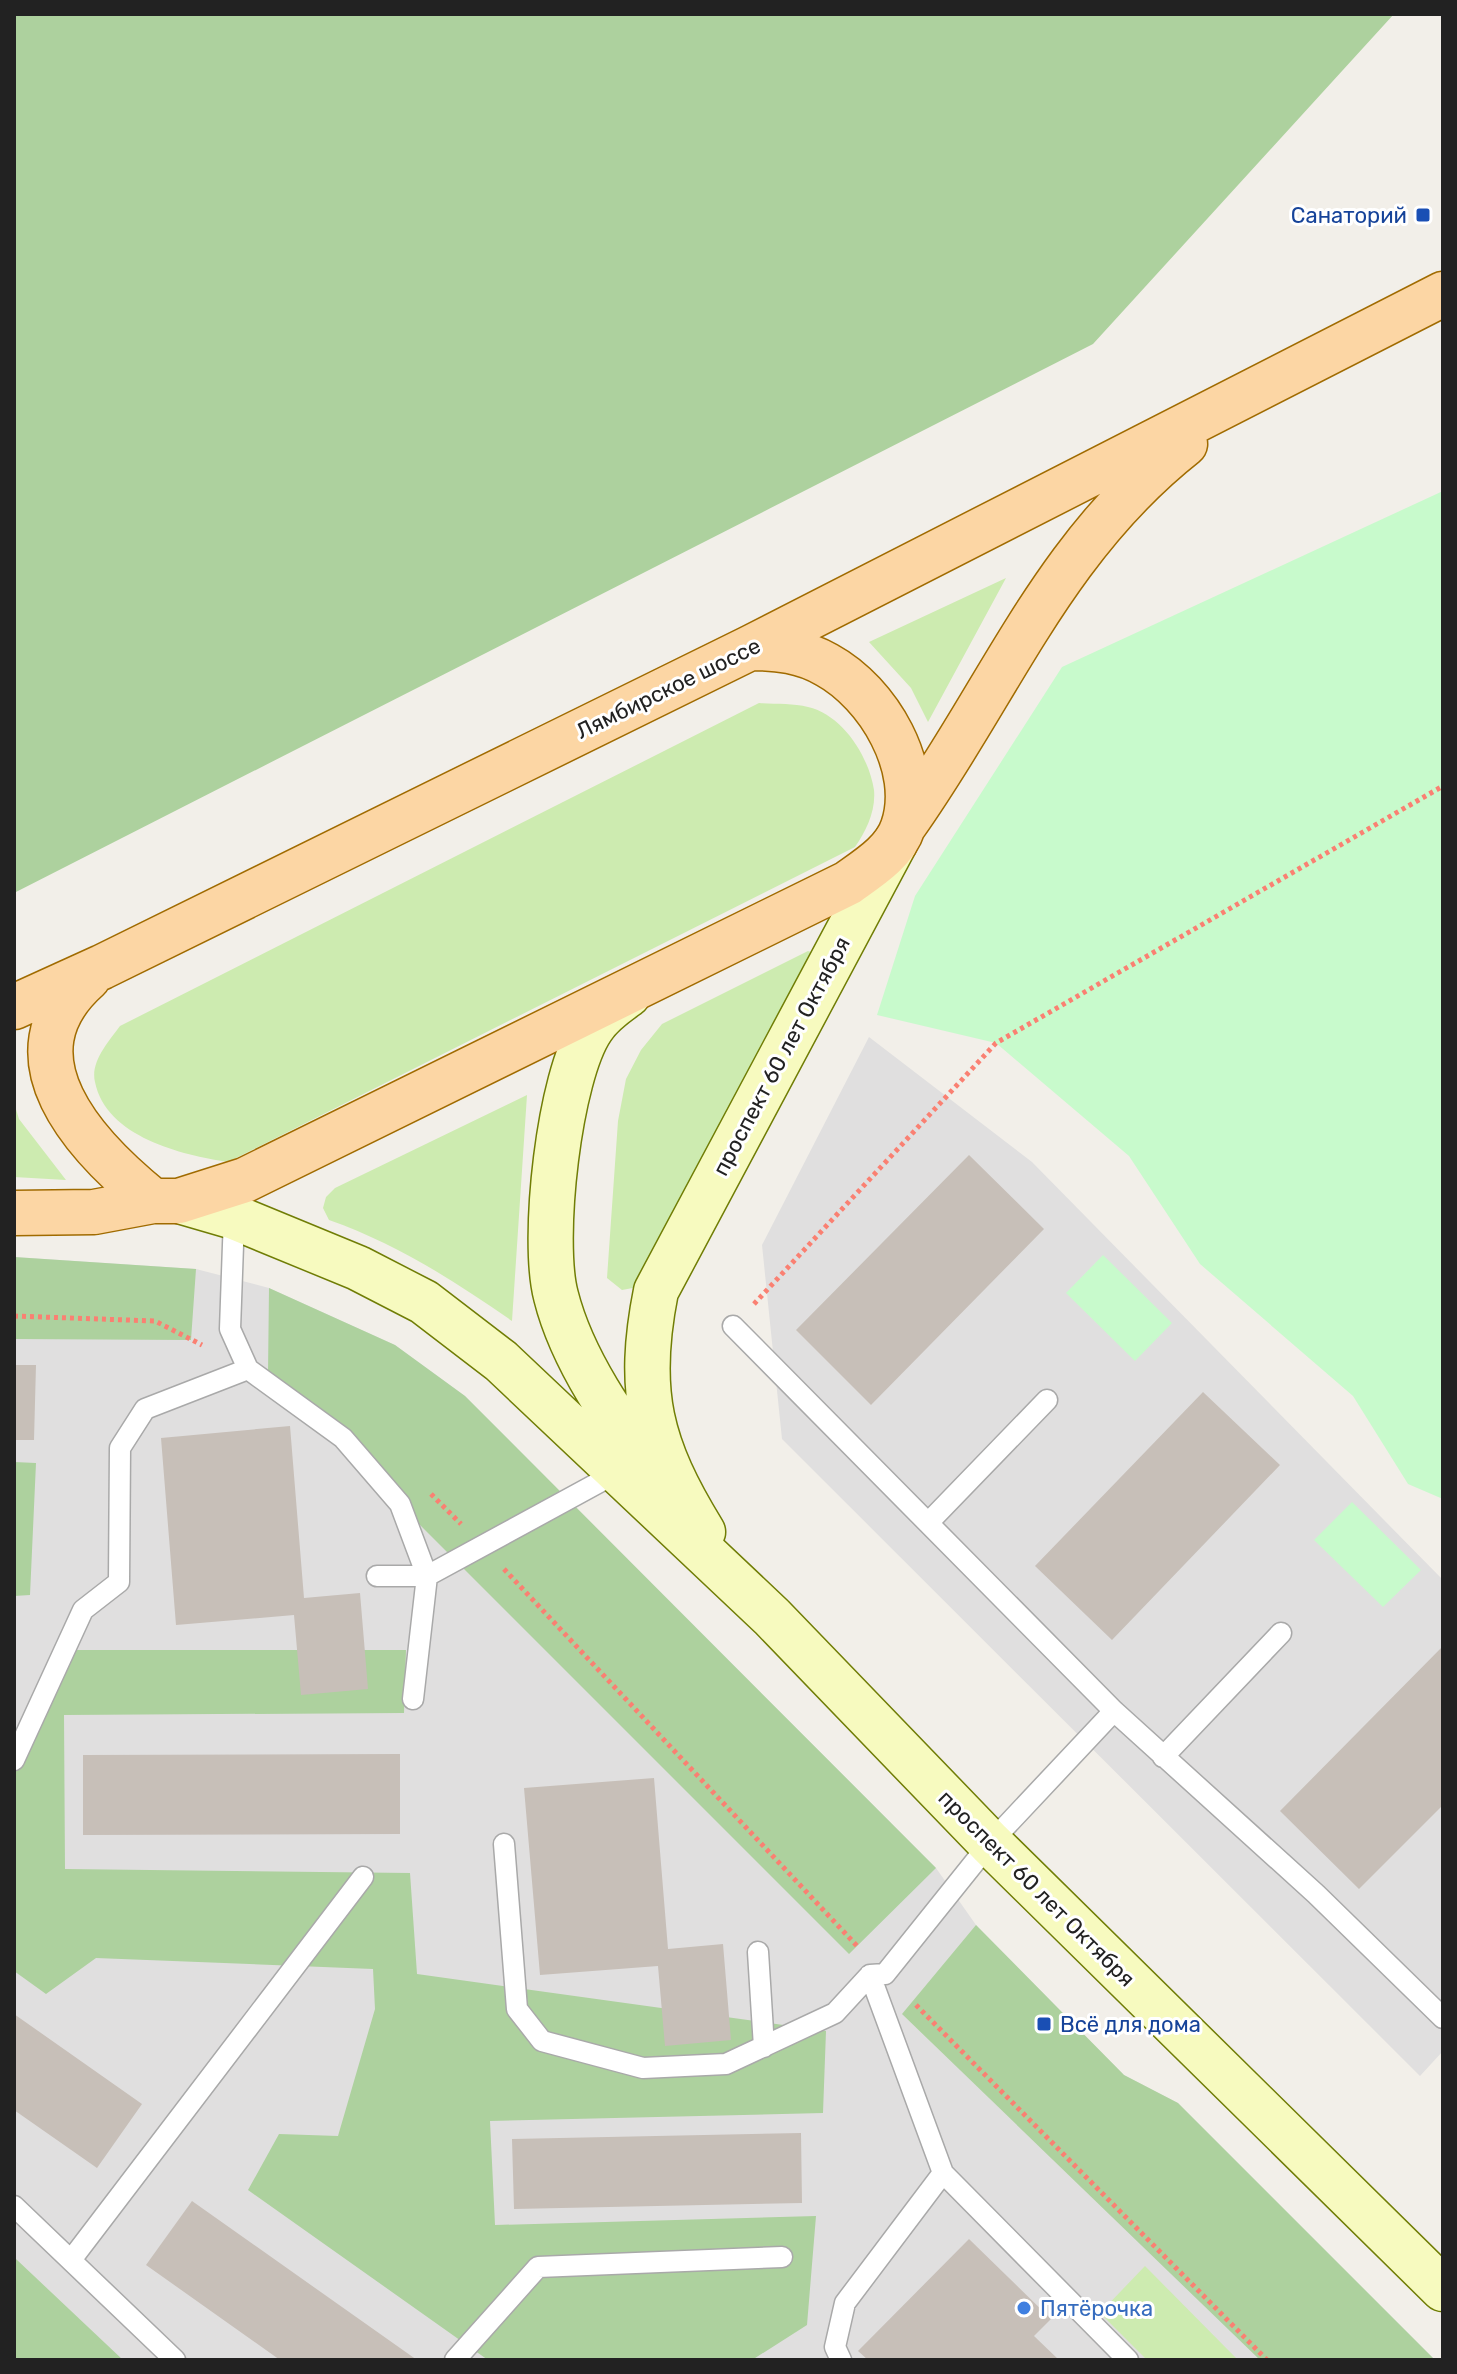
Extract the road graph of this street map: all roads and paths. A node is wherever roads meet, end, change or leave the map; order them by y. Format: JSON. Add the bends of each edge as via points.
{"nodes":[{"id":1,"x":1443,"y":294,"type":"edge"},
{"id":2,"x":1315,"y":358,"type":"junction"},
{"id":3,"x":750,"y":648,"type":"junction"},
{"id":4,"x":1443,"y":786,"type":"edge"},
{"id":5,"x":900,"y":833,"type":"junction"},
{"id":6,"x":102,"y":967,"type":"junction"},
{"id":7,"x":653,"y":977,"type":"junction"},
{"id":8,"x":14,"y":1007,"type":"edge"},
{"id":9,"x":166,"y":1201,"type":"junction"},
{"id":10,"x":14,"y":1213,"type":"edge"},
{"id":11,"x":234,"y":1217,"type":"junction"},
{"id":12,"x":14,"y":1316,"type":"edge"},
{"id":13,"x":733,"y":1326,"type":"joint"},
{"id":14,"x":248,"y":1369,"type":"junction"},
{"id":15,"x":1047,"y":1400,"type":"dead end"},
{"id":16,"x":618,"y":1472,"type":"junction"},
{"id":17,"x":430,"y":1493,"type":"dead end"},
{"id":18,"x":928,"y":1523,"type":"junction"},
{"id":19,"x":709,"y":1541,"type":"junction"},
{"id":20,"x":483,"y":1547,"type":"junction"},
{"id":21,"x":377,"y":1576,"type":"dead end"},
{"id":22,"x":427,"y":1576,"type":"junction"},
{"id":23,"x":772,"y":1617,"type":"junction"},
{"id":24,"x":1281,"y":1633,"type":"dead end"},
{"id":25,"x":413,"y":1699,"type":"dead end"},
{"id":26,"x":1114,"y":1711,"type":"junction"},
{"id":27,"x":1163,"y":1757,"type":"junction"},
{"id":28,"x":14,"y":1760,"type":"edge"},
{"id":29,"x":990,"y":1843,"type":"junction"},
{"id":30,"x":504,"y":1844,"type":"dead end"},
{"id":31,"x":363,"y":1877,"type":"dead end"},
{"id":32,"x":758,"y":1952,"type":"dead end"},
{"id":33,"x":878,"y":1975,"type":"junction"},
{"id":34,"x":1443,"y":2018,"type":"edge"},
{"id":35,"x":764,"y":2047,"type":"junction"},
{"id":36,"x":943,"y":2173,"type":"junction"},
{"id":37,"x":14,"y":2206,"type":"edge"},
{"id":38,"x":782,"y":2257,"type":"dead end"},
{"id":39,"x":71,"y":2260,"type":"junction"},
{"id":40,"x":1443,"y":2289,"type":"edge"},
{"id":41,"x":175,"y":2360,"type":"edge"},
{"id":42,"x":455,"y":2360,"type":"edge"},
{"id":43,"x":841,"y":2360,"type":"edge"},
{"id":44,"x":1128,"y":2360,"type":"edge"},
{"id":45,"x":1267,"y":2360,"type":"edge"}],
"edges":[{"from":1,"to":2,"type":"main road","name":"Лямбирское шоссе"},
{"from":2,"to":3,"type":"main road","name":"Лямбирское шоссе"},
{"from":2,"to":5,"type":"main road","name":"Лямбирское шоссе","via":[[1209,425],[1105,517],[1063,570]]},
{"from":3,"to":5,"type":"main road","name":"проспект 60 лет Октября","via":[[784,648],[828,665],[882,716],[907,783]]},
{"from":3,"to":6,"type":"main road","name":"Лямбирское шоссе"},
{"from":4,"to":13,"type":"path","via":[[996,1043]]},
{"from":5,"to":7,"type":"main road","name":"Лямбирское шоссе","via":[[877,863],[848,883]]},
{"from":5,"to":19,"type":"main road","name":"проспект 60 лет Октября","via":[[656,1291],[646,1341],[646,1386],[655,1437],[674,1485]]},
{"from":6,"to":8,"type":"main road","name":"Лямбирское шоссе"},
{"from":6,"to":9,"type":"main road","name":"проспект 60 лет Октября","via":[[66,996],[48,1026],[45,1063],[58,1101],[80,1134],[104,1161]]},
{"from":7,"to":9,"type":"main road","via":[[245,1180]]},
{"from":7,"to":19,"type":"main road","name":"проспект 60 лет Октября","via":[[592,1027],[576,1061],[563,1114],[549,1252],[556,1297],[580,1356],[630,1441]]},
{"from":9,"to":10,"type":"main road","via":[[94,1212]]},
{"from":9,"to":11,"type":"main road","name":"проспект 60 лет Октября"},
{"from":11,"to":14,"type":"lane","via":[[230,1329]]},
{"from":11,"to":16,"type":"main road","name":"проспект 60 лет Октября","via":[[358,1268],[424,1302],[501,1361]]},
{"from":12,"to":14,"type":"path","via":[[155,1321]]},
{"from":13,"to":18,"type":"lane"},
{"from":14,"to":22,"type":"lane","via":[[343,1438],[400,1504]]},
{"from":14,"to":28,"type":"lane","via":[[145,1409],[120,1448],[119,1582],[83,1610]]},
{"from":15,"to":18,"type":"lane"},
{"from":16,"to":20,"type":"lane"},
{"from":16,"to":23,"type":"main road","name":"проспект 60 лет Октября"},
{"from":17,"to":20,"type":"path"},
{"from":18,"to":26,"type":"lane"},
{"from":19,"to":23,"type":"main road","name":"проспект 60 лет Октября"},
{"from":20,"to":22,"type":"lane"},
{"from":20,"to":33,"type":"path"},
{"from":21,"to":22,"type":"lane"},
{"from":22,"to":25,"type":"lane"},
{"from":23,"to":29,"type":"main road","name":"проспект 60 лет Октября"},
{"from":24,"to":27,"type":"lane"},
{"from":26,"to":27,"type":"lane"},
{"from":26,"to":29,"type":"lane"},
{"from":27,"to":34,"type":"lane","via":[[1316,1894]]},
{"from":29,"to":33,"type":"lane"},
{"from":29,"to":40,"type":"main road","name":"проспект 60 лет Октября"},
{"from":30,"to":35,"type":"lane","via":[[517,2009],[542,2041],[643,2068],[726,2064]]},
{"from":31,"to":39,"type":"lane"},
{"from":32,"to":35,"type":"lane"},
{"from":33,"to":35,"type":"lane","via":[[835,2013]]},
{"from":33,"to":36,"type":"lane"},
{"from":33,"to":45,"type":"path"},
{"from":36,"to":43,"type":"lane","via":[[845,2303],[835,2347]]},
{"from":36,"to":44,"type":"lane"},
{"from":37,"to":39,"type":"lane"},
{"from":38,"to":42,"type":"lane","via":[[538,2267]]},
{"from":39,"to":41,"type":"lane"}]}
